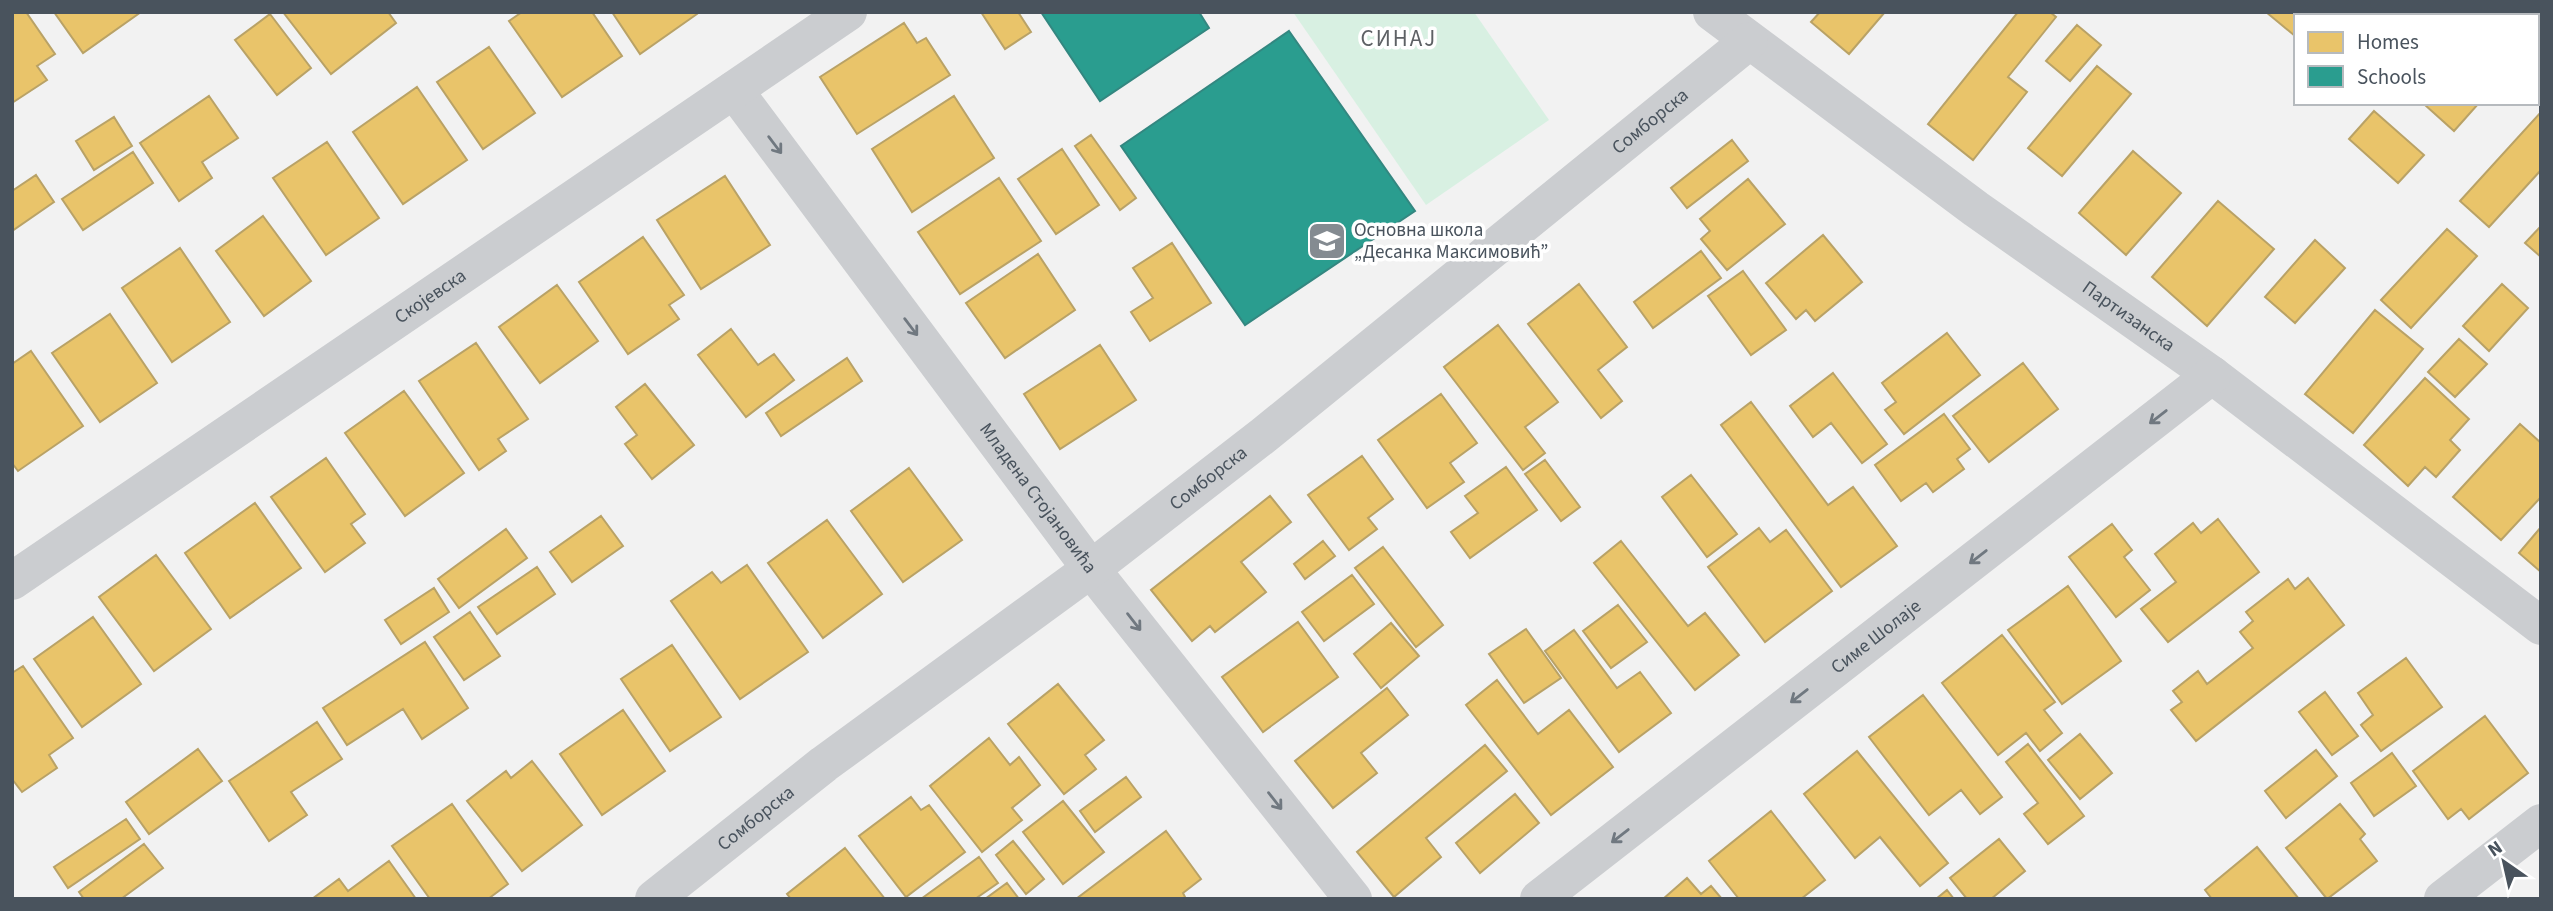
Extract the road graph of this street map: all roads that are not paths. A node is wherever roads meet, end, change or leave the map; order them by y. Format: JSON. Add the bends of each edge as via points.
{"nodes":[{"id":1,"x":848,"y":12,"type":"edge"},
{"id":2,"x":1712,"y":12,"type":"edge"},
{"id":3,"x":1749,"y":41,"type":"junction"},
{"id":4,"x":734,"y":90,"type":"junction"},
{"id":5,"x":2212,"y":375,"type":"junction"},
{"id":6,"x":1091,"y":569,"type":"junction"},
{"id":7,"x":12,"y":582,"type":"edge"},
{"id":8,"x":2541,"y":626,"type":"edge"},
{"id":9,"x":2541,"y":823,"type":"edge"},
{"id":10,"x":654,"y":899,"type":"edge"},
{"id":11,"x":1353,"y":899,"type":"edge"},
{"id":12,"x":1539,"y":899,"type":"edge"},
{"id":13,"x":2443,"y":899,"type":"edge"}],
"edges":[{"from":1,"to":4,"type":"street","name":"Скојевска"},
{"from":2,"to":3,"type":"street","name":"Партизанска"},
{"from":3,"to":5,"type":"street","name":"Партизанска"},
{"from":3,"to":6,"type":"street","name":"Сомборска","via":[[1264,435]]},
{"from":4,"to":6,"type":"street","name":"Младена Стојановића","one_way":true},
{"from":4,"to":7,"type":"street","name":"Скојевска"},
{"from":5,"to":8,"type":"street","name":"Партизанска"},
{"from":5,"to":12,"type":"street","name":"Симе Шолаје","one_way":true},
{"from":6,"to":10,"type":"street","name":"Сомборска","via":[[824,764]]},
{"from":6,"to":11,"type":"street","name":"Младена Стојановића","one_way":true},
{"from":9,"to":13,"type":"street"}]}
